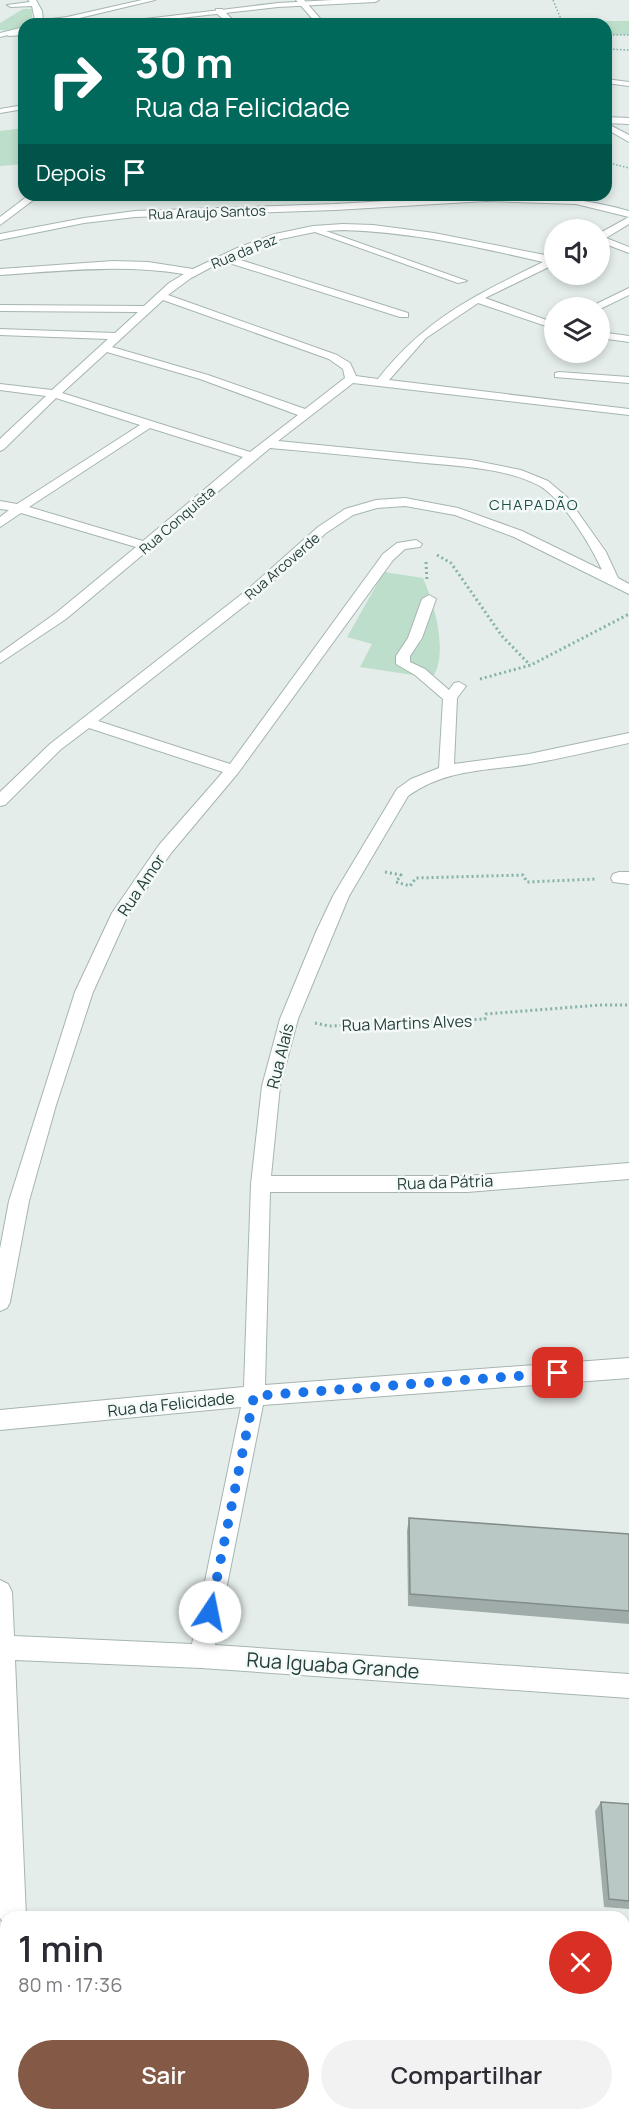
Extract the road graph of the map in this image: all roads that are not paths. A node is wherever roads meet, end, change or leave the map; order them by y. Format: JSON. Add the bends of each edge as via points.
{"nodes":[{"id":1,"x":151,"y":0,"type":"edge"},
{"id":2,"x":351,"y":0,"type":"edge"},
{"id":3,"x":375,"y":0,"type":"edge"},
{"id":4,"x":34,"y":2,"type":"edge"},
{"id":5,"x":302,"y":2,"type":"edge"},
{"id":6,"x":10,"y":3,"type":"edge"},
{"id":7,"x":219,"y":11,"type":"junction"},
{"id":8,"x":4,"y":14,"type":"dead end"},
{"id":9,"x":37,"y":18,"type":"edge"},
{"id":10,"x":71,"y":18,"type":"edge"},
{"id":11,"x":159,"y":18,"type":"edge"},
{"id":12,"x":227,"y":18,"type":"edge"},
{"id":13,"x":316,"y":18,"type":"edge"},
{"id":14,"x":18,"y":32,"type":"edge"},
{"id":15,"x":0,"y":35,"type":"edge"},
{"id":16,"x":612,"y":82,"type":"edge"},
{"id":17,"x":629,"y":84,"type":"edge"},
{"id":18,"x":18,"y":108,"type":"edge"},
{"id":19,"x":0,"y":111,"type":"edge"},
{"id":20,"x":629,"y":121,"type":"edge"},
{"id":21,"x":612,"y":122,"type":"edge"},
{"id":22,"x":612,"y":126,"type":"edge"},
{"id":23,"x":629,"y":139,"type":"edge"},
{"id":24,"x":27,"y":201,"type":"edge"},
{"id":25,"x":407,"y":201,"type":"edge"},
{"id":26,"x":578,"y":201,"type":"edge"},
{"id":27,"x":272,"y":210,"type":"junction"},
{"id":28,"x":629,"y":214,"type":"edge"},
{"id":29,"x":629,"y":220,"type":"edge"},
{"id":30,"x":0,"y":222,"type":"edge"},
{"id":31,"x":312,"y":229,"type":"junction"},
{"id":32,"x":610,"y":232,"type":"edge"},
{"id":33,"x":0,"y":237,"type":"edge"},
{"id":34,"x":610,"y":242,"type":"edge"},
{"id":35,"x":629,"y":250,"type":"edge"},
{"id":36,"x":224,"y":258,"type":"junction"},
{"id":37,"x":544,"y":259,"type":"edge"},
{"id":38,"x":544,"y":266,"type":"edge"},
{"id":39,"x":0,"y":272,"type":"edge"},
{"id":40,"x":193,"y":272,"type":"junction"},
{"id":41,"x":462,"y":281,"type":"dead end"},
{"id":42,"x":629,"y":291,"type":"edge"},
{"id":43,"x":161,"y":296,"type":"junction"},
{"id":44,"x":477,"y":299,"type":"junction"},
{"id":45,"x":610,"y":300,"type":"edge"},
{"id":46,"x":0,"y":308,"type":"edge"},
{"id":47,"x":147,"y":309,"type":"junction"},
{"id":48,"x":404,"y":315,"type":"dead end"},
{"id":49,"x":544,"y":322,"type":"edge"},
{"id":50,"x":0,"y":332,"type":"edge"},
{"id":51,"x":119,"y":336,"type":"junction"},
{"id":52,"x":610,"y":336,"type":"edge"},
{"id":53,"x":629,"y":339,"type":"edge"},
{"id":54,"x":106,"y":348,"type":"junction"},
{"id":55,"x":558,"y":375,"type":"dead end"},
{"id":56,"x":351,"y":379,"type":"junction"},
{"id":57,"x":629,"y":380,"type":"edge"},
{"id":58,"x":381,"y":383,"type":"junction"},
{"id":59,"x":0,"y":387,"type":"edge"},
{"id":60,"x":54,"y":394,"type":"junction"},
{"id":61,"x":629,"y":412,"type":"edge"},
{"id":62,"x":304,"y":413,"type":"junction"},
{"id":63,"x":147,"y":425,"type":"junction"},
{"id":64,"x":268,"y":444,"type":"junction"},
{"id":65,"x":0,"y":447,"type":"edge"},
{"id":66,"x":252,"y":456,"type":"junction"},
{"id":67,"x":0,"y":505,"type":"edge"},
{"id":68,"x":19,"y":508,"type":"junction"},
{"id":69,"x":0,"y":523,"type":"edge"},
{"id":70,"x":147,"y":546,"type":"junction"},
{"id":71,"x":422,"y":547,"type":"road end"},
{"id":72,"x":613,"y":580,"type":"junction"},
{"id":73,"x":629,"y":590,"type":"edge"},
{"id":74,"x":429,"y":599,"type":"road end"},
{"id":75,"x":0,"y":659,"type":"edge"},
{"id":76,"x":459,"y":686,"type":"road end"},
{"id":77,"x":450,"y":698,"type":"junction"},
{"id":78,"x":87,"y":722,"type":"junction"},
{"id":79,"x":629,"y":738,"type":"edge"},
{"id":80,"x":446,"y":769,"type":"junction"},
{"id":81,"x":233,"y":770,"type":"junction"},
{"id":82,"x":0,"y":801,"type":"edge"},
{"id":83,"x":629,"y":1171,"type":"edge"},
{"id":84,"x":261,"y":1184,"type":"junction"},
{"id":85,"x":0,"y":1302,"type":"edge"},
{"id":86,"x":629,"y":1368,"type":"edge"},
{"id":87,"x":254,"y":1396,"type":"junction"},
{"id":88,"x":0,"y":1420,"type":"edge"},
{"id":89,"x":0,"y":1592,"type":"edge"},
{"id":90,"x":2,"y":1647,"type":"edge"},
{"id":91,"x":201,"y":1656,"type":"junction"},
{"id":92,"x":629,"y":1686,"type":"edge"},
{"id":93,"x":13,"y":1911,"type":"edge"}],
"edges":[{"from":1,"to":10,"type":"street"},
{"from":2,"to":3,"type":"street"},
{"from":2,"to":5,"type":"street"},
{"from":4,"to":6,"type":"street"},
{"from":4,"to":9,"type":"street"},
{"from":5,"to":7,"type":"street"},
{"from":5,"to":13,"type":"street"},
{"from":6,"to":8,"type":"street"},
{"from":7,"to":11,"type":"street"},
{"from":7,"to":12,"type":"street"},
{"from":14,"to":15,"type":"street"},
{"from":16,"to":17,"type":"street"},
{"from":18,"to":19,"type":"street"},
{"from":20,"to":21,"type":"street"},
{"from":22,"to":23,"type":"street"},
{"from":24,"to":30,"type":"street"},
{"from":25,"to":27,"type":"street","name":"Rua Araujo Santos"},
{"from":26,"to":28,"type":"street","name":"Rua Araujo Santos"},
{"from":27,"to":31,"type":"street"},
{"from":27,"to":33,"type":"street","name":"Rua Araujo Santos","via":[[134,214]]},
{"from":29,"to":32,"type":"street"},
{"from":31,"to":36,"type":"street","name":"Rua da Paz","via":[[278,236]]},
{"from":31,"to":37,"type":"street","name":"Rua da Paz","via":[[418,233]]},
{"from":31,"to":41,"type":"street"},
{"from":34,"to":35,"type":"street"},
{"from":36,"to":40,"type":"street","name":"Rua da Paz"},
{"from":36,"to":48,"type":"street"},
{"from":38,"to":44,"type":"street"},
{"from":39,"to":40,"type":"street","via":[[113,264]]},
{"from":40,"to":43,"type":"street","name":"Rua da Paz"},
{"from":42,"to":45,"type":"street"},
{"from":43,"to":47,"type":"street","name":"Rua da Paz"},
{"from":43,"to":56,"type":"street","via":[[333,357],[348,366]]},
{"from":44,"to":49,"type":"street"},
{"from":44,"to":58,"type":"street","via":[[436,325],[407,350]]},
{"from":46,"to":47,"type":"street"},
{"from":47,"to":51,"type":"street","name":"Rua da Paz"},
{"from":50,"to":51,"type":"street"},
{"from":51,"to":54,"type":"street","name":"Rua da Paz"},
{"from":52,"to":53,"type":"street"},
{"from":54,"to":60,"type":"street","name":"Rua da Paz"},
{"from":54,"to":62,"type":"street","via":[[204,377]]},
{"from":55,"to":57,"type":"street"},
{"from":56,"to":58,"type":"street"},
{"from":56,"to":62,"type":"street","name":"Rua Conquista"},
{"from":58,"to":61,"type":"street"},
{"from":59,"to":60,"type":"street"},
{"from":60,"to":63,"type":"street"},
{"from":60,"to":65,"type":"street","name":"Rua da Paz"},
{"from":62,"to":64,"type":"street","name":"Rua Conquista"},
{"from":63,"to":66,"type":"street"},
{"from":63,"to":68,"type":"street"},
{"from":64,"to":66,"type":"street","name":"Rua Conquista"},
{"from":64,"to":72,"type":"street","via":[[517,473],[544,484],[563,500],[600,552]]},
{"from":66,"to":70,"type":"street","name":"Rua Conquista"},
{"from":67,"to":68,"type":"street"},
{"from":68,"to":69,"type":"street"},
{"from":68,"to":70,"type":"street"},
{"from":70,"to":75,"type":"street","name":"Rua Conquista","via":[[61,616]]},
{"from":71,"to":81,"type":"street","name":"Rua Amor","via":[[401,546],[387,557]]},
{"from":72,"to":73,"type":"street","name":"Rua Arcoverde"},
{"from":72,"to":78,"type":"street","name":"Rua Arcoverde","via":[[519,534],[458,512],[405,502],[376,504],[349,512],[322,530],[252,593]]},
{"from":74,"to":77,"type":"street","via":[[403,664],[420,672]]},
{"from":76,"to":77,"type":"street"},
{"from":77,"to":80,"type":"street"},
{"from":78,"to":81,"type":"street"},
{"from":78,"to":82,"type":"street","name":"Rua Arcoverde","via":[[55,747]]},
{"from":79,"to":80,"type":"street","name":"Rua Alaís","via":[[528,759]]},
{"from":80,"to":84,"type":"street","name":"Rua Alaís","via":[[416,781],[402,793],[324,932],[289,1019],[271,1086]]},
{"from":81,"to":85,"type":"street","name":"Rua Amor","via":[[165,849],[118,916],[84,992],[19,1201]]},
{"from":83,"to":84,"type":"street","name":"Rua da Pátria","via":[[467,1184]]},
{"from":84,"to":87,"type":"street","name":"Rua Alaís"},
{"from":86,"to":87,"type":"street","name":"Rua da Felicidade"},
{"from":87,"to":88,"type":"street","name":"Rua da Felicidade"},
{"from":87,"to":91,"type":"street","name":"Rua Alaís"},
{"from":89,"to":90,"type":"street"},
{"from":90,"to":91,"type":"street","name":"Rua Iguaba Grande"},
{"from":90,"to":93,"type":"street"},
{"from":91,"to":92,"type":"street","name":"Rua Iguaba Grande"}]}
